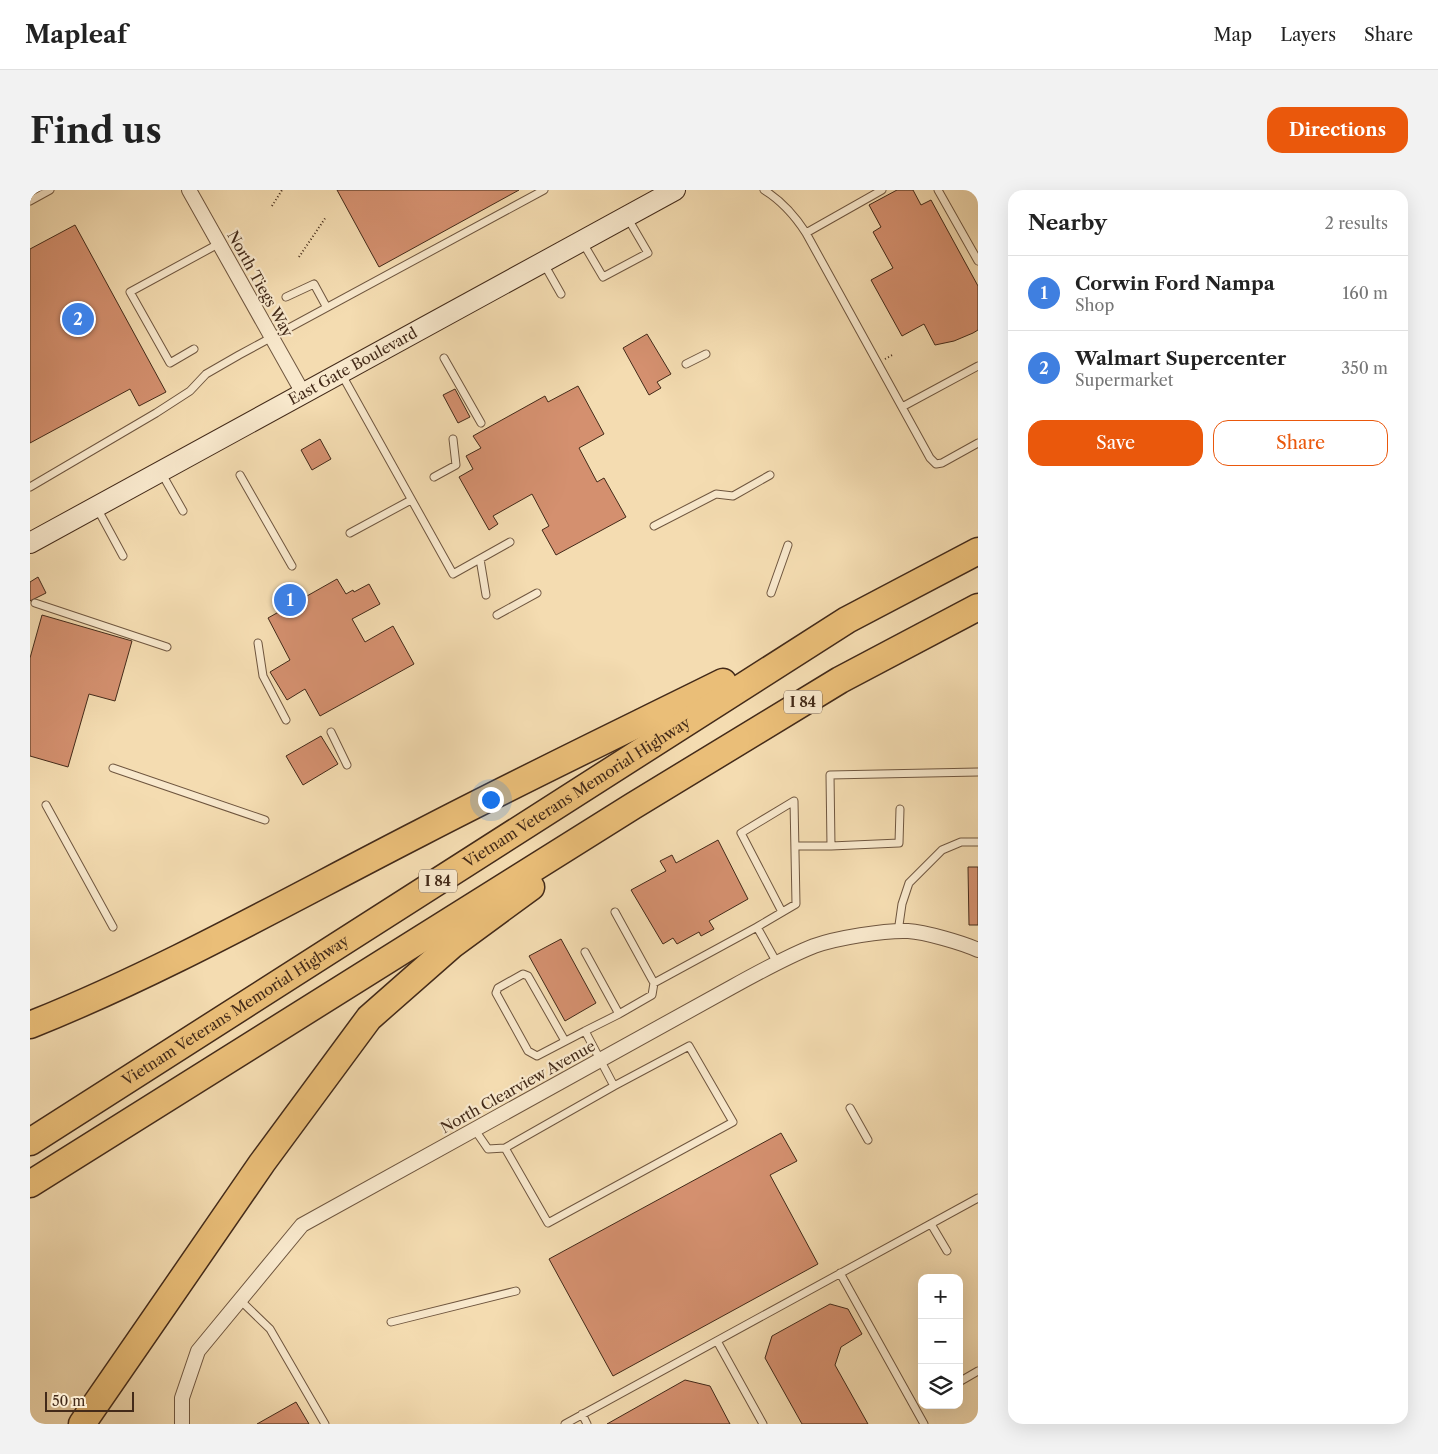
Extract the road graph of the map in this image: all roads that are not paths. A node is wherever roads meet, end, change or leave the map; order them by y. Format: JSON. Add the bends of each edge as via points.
{"nodes":[{"id":1,"x":50,"y":190,"type":"edge"},
{"id":2,"x":189,"y":190,"type":"edge"},
{"id":3,"x":544,"y":190,"type":"edge"},
{"id":4,"x":675,"y":190,"type":"edge"},
{"id":5,"x":764,"y":190,"type":"edge"},
{"id":6,"x":882,"y":190,"type":"edge"},
{"id":7,"x":938,"y":190,"type":"edge"},
{"id":8,"x":30,"y":201,"type":"edge"},
{"id":9,"x":627,"y":216,"type":"junction"},
{"id":10,"x":806,"y":233,"type":"junction"},
{"id":11,"x":582,"y":241,"type":"junction"},
{"id":12,"x":220,"y":243,"type":"junction"},
{"id":13,"x":978,"y":261,"type":"edge"},
{"id":14,"x":543,"y":262,"type":"junction"},
{"id":15,"x":561,"y":294,"type":"dead end"},
{"id":16,"x":286,"y":297,"type":"dead end"},
{"id":17,"x":326,"y":306,"type":"junction"},
{"id":18,"x":272,"y":337,"type":"junction"},
{"id":19,"x":194,"y":349,"type":"dead end"},
{"id":20,"x":706,"y":354,"type":"dead end"},
{"id":21,"x":444,"y":358,"type":"dead end"},
{"id":22,"x":686,"y":364,"type":"dead end"},
{"id":23,"x":978,"y":366,"type":"edge"},
{"id":24,"x":340,"y":373,"type":"junction"},
{"id":25,"x":303,"y":393,"type":"junction"},
{"id":26,"x":902,"y":407,"type":"junction"},
{"id":27,"x":480,"y":423,"type":"dead end"},
{"id":28,"x":453,"y":439,"type":"dead end"},
{"id":29,"x":978,"y":444,"type":"edge"},
{"id":30,"x":160,"y":472,"type":"junction"},
{"id":31,"x":240,"y":475,"type":"dead end"},
{"id":32,"x":770,"y":475,"type":"dead end"},
{"id":33,"x":434,"y":478,"type":"dead end"},
{"id":34,"x":30,"y":487,"type":"edge"},
{"id":35,"x":411,"y":500,"type":"junction"},
{"id":36,"x":96,"y":507,"type":"junction"},
{"id":37,"x":183,"y":511,"type":"dead end"},
{"id":38,"x":654,"y":526,"type":"dead end"},
{"id":39,"x":350,"y":533,"type":"dead end"},
{"id":40,"x":510,"y":542,"type":"dead end"},
{"id":41,"x":30,"y":543,"type":"edge"},
{"id":42,"x":788,"y":545,"type":"dead end"},
{"id":43,"x":978,"y":551,"type":"edge"},
{"id":44,"x":123,"y":556,"type":"dead end"},
{"id":45,"x":480,"y":559,"type":"junction"},
{"id":46,"x":292,"y":566,"type":"dead end"},
{"id":47,"x":537,"y":593,"type":"dead end"},
{"id":48,"x":771,"y":593,"type":"dead end"},
{"id":49,"x":486,"y":595,"type":"dead end"},
{"id":50,"x":35,"y":603,"type":"dead end"},
{"id":51,"x":978,"y":607,"type":"edge"},
{"id":52,"x":496,"y":615,"type":"dead end"},
{"id":53,"x":847,"y":620,"type":"junction"},
{"id":54,"x":258,"y":643,"type":"dead end"},
{"id":55,"x":167,"y":647,"type":"dead end"},
{"id":56,"x":286,"y":720,"type":"dead end"},
{"id":57,"x":331,"y":732,"type":"dead end"},
{"id":58,"x":347,"y":765,"type":"dead end"},
{"id":59,"x":113,"y":768,"type":"dead end"},
{"id":60,"x":978,"y":772,"type":"edge"},
{"id":61,"x":46,"y":805,"type":"dead end"},
{"id":62,"x":633,"y":806,"type":"junction"},
{"id":63,"x":900,"y":809,"type":"dead end"},
{"id":64,"x":265,"y":820,"type":"dead end"},
{"id":65,"x":978,"y":842,"type":"edge"},
{"id":66,"x":794,"y":846,"type":"junction"},
{"id":67,"x":831,"y":846,"type":"junction"},
{"id":68,"x":615,"y":912,"type":"dead end"},
{"id":69,"x":782,"y":912,"type":"junction"},
{"id":70,"x":113,"y":927,"type":"dead end"},
{"id":71,"x":758,"y":927,"type":"junction"},
{"id":72,"x":898,"y":932,"type":"junction"},
{"id":73,"x":978,"y":950,"type":"edge"},
{"id":74,"x":585,"y":952,"type":"dead end"},
{"id":75,"x":777,"y":963,"type":"junction"},
{"id":76,"x":654,"y":983,"type":"junction"},
{"id":77,"x":619,"y":1014,"type":"junction"},
{"id":78,"x":30,"y":1025,"type":"edge"},
{"id":79,"x":585,"y":1031,"type":"junction"},
{"id":80,"x":565,"y":1041,"type":"junction"},
{"id":81,"x":600,"y":1060,"type":"junction"},
{"id":82,"x":614,"y":1086,"type":"junction"},
{"id":83,"x":850,"y":1108,"type":"dead end"},
{"id":84,"x":475,"y":1130,"type":"junction"},
{"id":85,"x":868,"y":1140,"type":"dead end"},
{"id":86,"x":30,"y":1142,"type":"edge"},
{"id":87,"x":505,"y":1148,"type":"junction"},
{"id":88,"x":30,"y":1184,"type":"edge"},
{"id":89,"x":978,"y":1198,"type":"edge"},
{"id":90,"x":931,"y":1224,"type":"junction"},
{"id":91,"x":947,"y":1251,"type":"dead end"},
{"id":92,"x":840,"y":1274,"type":"junction"},
{"id":93,"x":516,"y":1291,"type":"dead end"},
{"id":94,"x":240,"y":1300,"type":"junction"},
{"id":95,"x":391,"y":1322,"type":"dead end"},
{"id":96,"x":717,"y":1340,"type":"junction"},
{"id":97,"x":978,"y":1371,"type":"edge"},
{"id":98,"x":963,"y":1380,"type":"edge"},
{"id":99,"x":97,"y":1400,"type":"junction"},
{"id":100,"x":918,"y":1404,"type":"edge"},
{"id":101,"x":914,"y":1406,"type":"junction"},
{"id":102,"x":582,"y":1414,"type":"junction"},
{"id":103,"x":65,"y":1424,"type":"edge"},
{"id":104,"x":82,"y":1424,"type":"edge"},
{"id":105,"x":182,"y":1424,"type":"edge"},
{"id":106,"x":325,"y":1424,"type":"edge"},
{"id":107,"x":565,"y":1424,"type":"edge"},
{"id":108,"x":587,"y":1424,"type":"edge"},
{"id":109,"x":763,"y":1424,"type":"edge"},
{"id":110,"x":924,"y":1424,"type":"edge"}],
"edges":[{"from":1,"to":8,"type":"lane"},
{"from":2,"to":12,"type":"street","name":"North Tiegs Way"},
{"from":3,"to":17,"type":"lane"},
{"from":4,"to":9,"type":"street","name":"East Gate Boulevard"},
{"from":5,"to":10,"type":"lane","via":[[794,215]]},
{"from":6,"to":10,"type":"lane"},
{"from":7,"to":13,"type":"lane"},
{"from":9,"to":11,"type":"street","name":"East Gate Boulevard"},
{"from":9,"to":11,"type":"lane","via":[[648,253],[603,277]]},
{"from":10,"to":26,"type":"lane"},
{"from":11,"to":14,"type":"street","name":"East Gate Boulevard"},
{"from":12,"to":18,"type":"street","name":"North Tiegs Way"},
{"from":12,"to":19,"type":"lane","via":[[130,292],[170,364]]},
{"from":14,"to":15,"type":"lane"},
{"from":14,"to":24,"type":"street","name":"East Gate Boulevard"},
{"from":16,"to":17,"type":"lane","via":[[314,284]]},
{"from":17,"to":18,"type":"lane"},
{"from":18,"to":25,"type":"street","name":"North Tiegs Way"},
{"from":18,"to":34,"type":"lane","via":[[206,374],[190,391],[156,413]]},
{"from":20,"to":22,"type":"lane"},
{"from":21,"to":27,"type":"lane"},
{"from":23,"to":26,"type":"lane"},
{"from":24,"to":25,"type":"street","name":"East Gate Boulevard"},
{"from":24,"to":35,"type":"lane"},
{"from":25,"to":30,"type":"street","name":"East Gate Boulevard"},
{"from":26,"to":29,"type":"lane","via":[[936,464]]},
{"from":28,"to":33,"type":"lane","via":[[456,465]]},
{"from":30,"to":36,"type":"street","name":"East Gate Boulevard"},
{"from":30,"to":37,"type":"lane"},
{"from":31,"to":46,"type":"lane"},
{"from":32,"to":38,"type":"lane","via":[[733,496],[716,494]]},
{"from":35,"to":39,"type":"lane"},
{"from":35,"to":45,"type":"lane","via":[[453,574]]},
{"from":36,"to":41,"type":"street","name":"East Gate Boulevard"},
{"from":36,"to":44,"type":"lane"},
{"from":40,"to":45,"type":"lane"},
{"from":42,"to":48,"type":"lane"},
{"from":43,"to":53,"type":"highway","name":"Vietnam Veterans Memorial Highway","number":"I 84"},
{"from":45,"to":49,"type":"lane"},
{"from":47,"to":52,"type":"lane"},
{"from":50,"to":55,"type":"lane"},
{"from":51,"to":62,"type":"highway","number":"I 84","via":[[840,680]]},
{"from":53,"to":78,"type":"highway","via":[[421,832],[243,926],[92,999]]},
{"from":53,"to":86,"type":"highway","name":"Vietnam Veterans Memorial Highway","number":"I 84"},
{"from":54,"to":56,"type":"lane","via":[[263,676]]},
{"from":57,"to":58,"type":"lane"},
{"from":59,"to":64,"type":"lane"},
{"from":60,"to":67,"type":"lane","via":[[830,775]]},
{"from":61,"to":70,"type":"lane"},
{"from":62,"to":88,"type":"highway","number":"I 84"},
{"from":62,"to":99,"type":"highway","via":[[558,868],[452,945],[369,1018]]},
{"from":63,"to":67,"type":"lane","via":[[899,843]]},
{"from":65,"to":72,"type":"lane","via":[[961,842],[942,850],[909,882]]},
{"from":66,"to":67,"type":"lane"},
{"from":66,"to":69,"type":"lane","via":[[796,904]]},
{"from":66,"to":69,"type":"lane","via":[[794,801],[741,833]]},
{"from":68,"to":76,"type":"lane"},
{"from":69,"to":71,"type":"lane"},
{"from":71,"to":75,"type":"lane"},
{"from":71,"to":76,"type":"lane"},
{"from":72,"to":73,"type":"street","name":"North Clearview Avenue","via":[[909,931]]},
{"from":72,"to":75,"type":"street","name":"North Clearview Avenue","via":[[816,946]]},
{"from":74,"to":77,"type":"lane"},
{"from":75,"to":81,"type":"street","name":"North Clearview Avenue"},
{"from":76,"to":77,"type":"lane","via":[[652,995]]},
{"from":77,"to":79,"type":"lane"},
{"from":79,"to":80,"type":"lane"},
{"from":79,"to":81,"type":"lane"},
{"from":80,"to":80,"type":"lane","via":[[537,1056],[528,1051],[496,993],[498,988],[523,974],[528,976]]},
{"from":81,"to":82,"type":"lane"},
{"from":81,"to":84,"type":"street","name":"North Clearview Avenue"},
{"from":82,"to":87,"type":"lane"},
{"from":82,"to":87,"type":"lane","via":[[689,1046],[733,1122],[548,1224]]},
{"from":83,"to":85,"type":"lane"},
{"from":84,"to":87,"type":"lane","via":[[488,1149]]},
{"from":84,"to":94,"type":"street","name":"North Clearview Avenue","via":[[302,1225]]},
{"from":89,"to":90,"type":"lane"},
{"from":90,"to":91,"type":"lane"},
{"from":90,"to":92,"type":"lane"},
{"from":92,"to":96,"type":"lane"},
{"from":92,"to":101,"type":"lane"},
{"from":93,"to":95,"type":"lane"},
{"from":94,"to":105,"type":"street","name":"North Clearview Avenue","via":[[198,1351],[182,1398]]},
{"from":94,"to":106,"type":"lane","via":[[270,1329]]},
{"from":96,"to":102,"type":"lane"},
{"from":96,"to":109,"type":"lane"},
{"from":97,"to":98,"type":"lane"},
{"from":99,"to":103,"type":"highway"},
{"from":99,"to":104,"type":"highway"},
{"from":100,"to":101,"type":"lane"},
{"from":101,"to":110,"type":"lane"},
{"from":102,"to":107,"type":"lane"},
{"from":102,"to":108,"type":"lane"}]}
